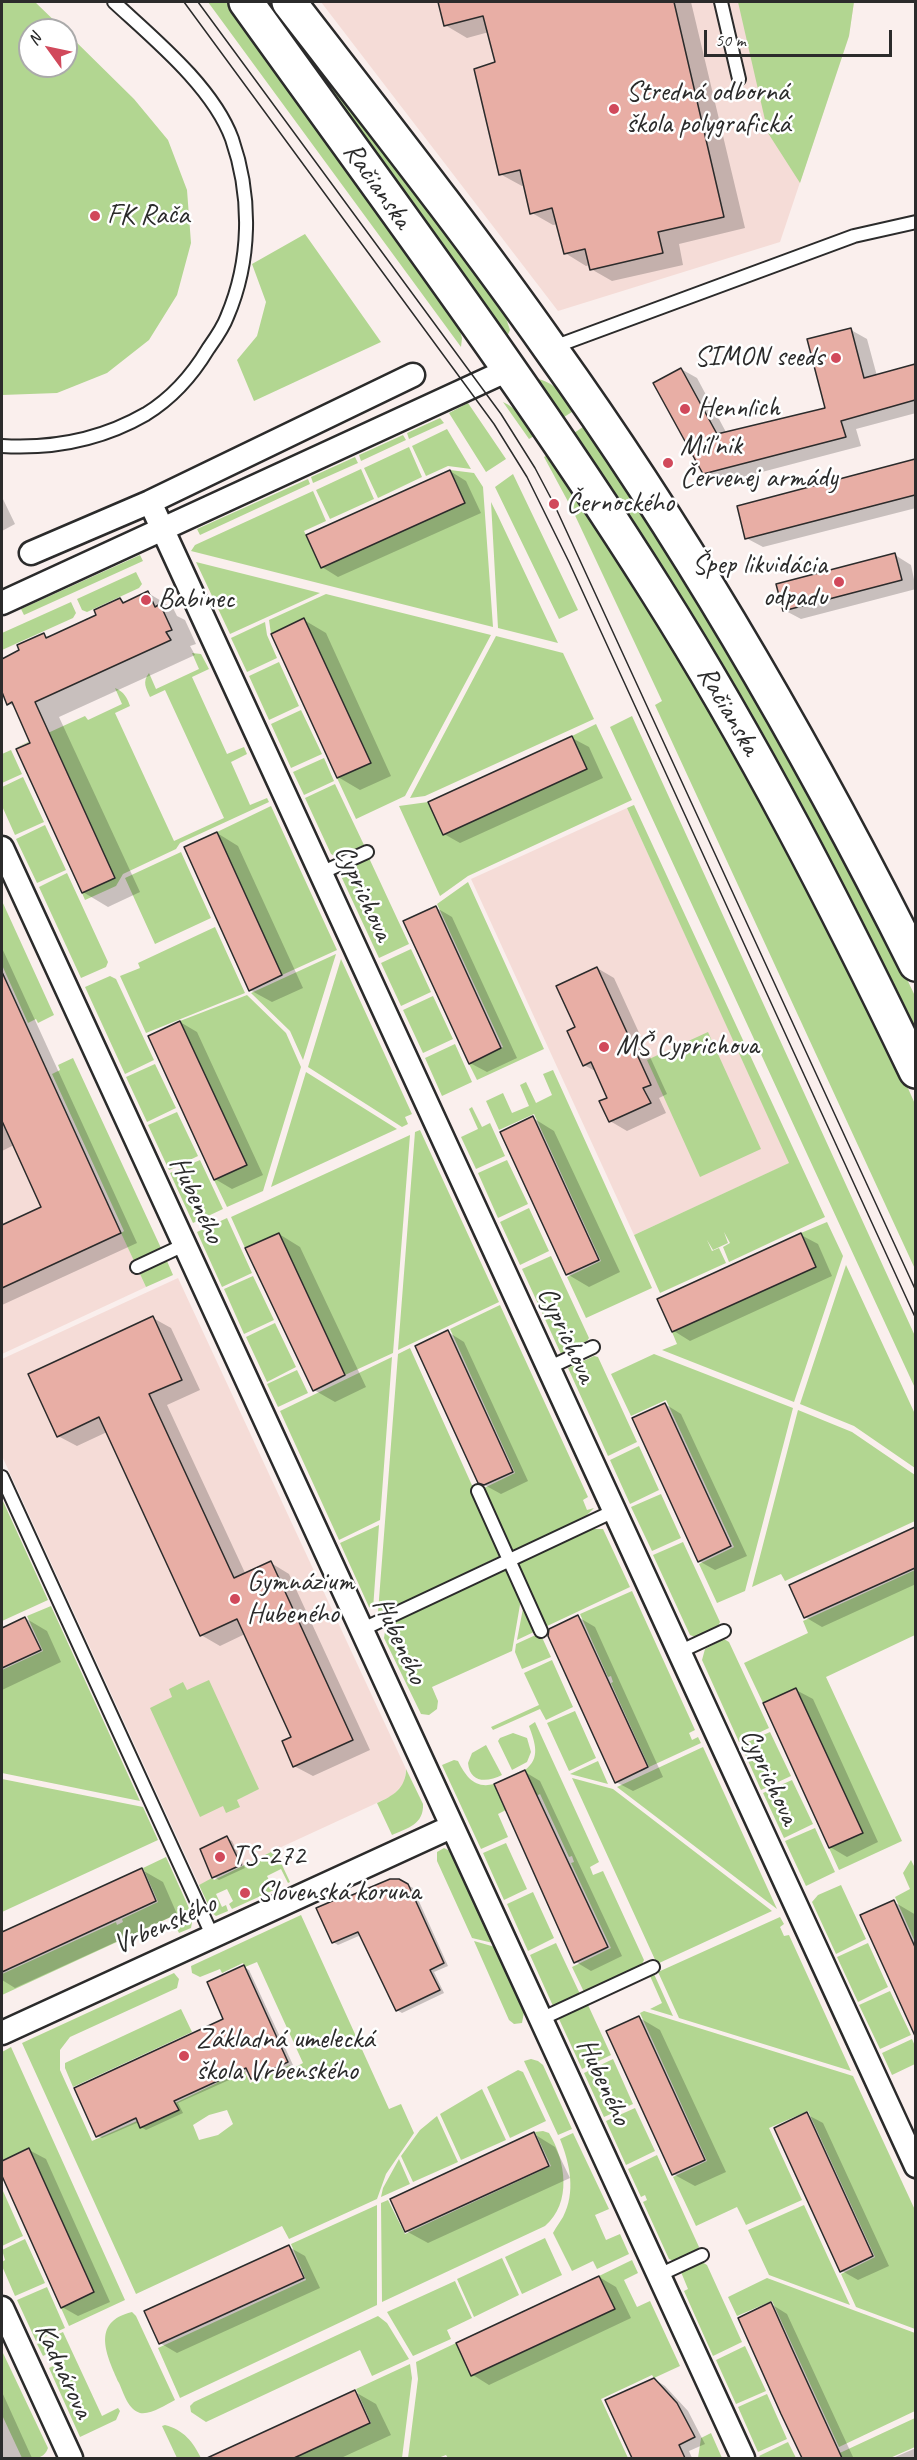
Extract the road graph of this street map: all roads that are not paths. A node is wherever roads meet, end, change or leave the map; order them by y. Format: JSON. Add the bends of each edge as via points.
{"nodes":[{"id":1,"x":114,"y":2,"type":"edge"},
{"id":2,"x":246,"y":2,"type":"edge"},
{"id":3,"x":289,"y":2,"type":"edge"},
{"id":4,"x":721,"y":2,"type":"edge"},
{"id":5,"x":739,"y":79,"type":"dead end"},
{"id":6,"x":915,"y":222,"type":"edge"},
{"id":7,"x":551,"y":348,"type":"junction"},
{"id":8,"x":508,"y":370,"type":"junction"},
{"id":9,"x":413,"y":375,"type":"dead end"},
{"id":10,"x":2,"y":446,"type":"edge"},
{"id":11,"x":150,"y":502,"type":"junction"},
{"id":12,"x":163,"y":529,"type":"junction"},
{"id":13,"x":31,"y":553,"type":"dead end"},
{"id":14,"x":2,"y":603,"type":"edge"},
{"id":15,"x":2,"y":848,"type":"edge"},
{"id":16,"x":367,"y":852,"type":"dead end"},
{"id":17,"x":321,"y":873,"type":"junction"},
{"id":18,"x":915,"y":964,"type":"edge"},
{"id":19,"x":915,"y":1071,"type":"edge"},
{"id":20,"x":184,"y":1245,"type":"junction"},
{"id":21,"x":137,"y":1267,"type":"dead end"},
{"id":22,"x":593,"y":1347,"type":"dead end"},
{"id":23,"x":549,"y":1368,"type":"junction"},
{"id":24,"x":2,"y":1477,"type":"edge"},
{"id":25,"x":478,"y":1491,"type":"dead end"},
{"id":26,"x":614,"y":1511,"type":"junction"},
{"id":27,"x":509,"y":1560,"type":"junction"},
{"id":28,"x":361,"y":1630,"type":"junction"},
{"id":29,"x":541,"y":1631,"type":"dead end"},
{"id":30,"x":724,"y":1631,"type":"dead end"},
{"id":31,"x":679,"y":1652,"type":"junction"},
{"id":32,"x":451,"y":1827,"type":"junction"},
{"id":33,"x":213,"y":1937,"type":"junction"},
{"id":34,"x":653,"y":1967,"type":"dead end"},
{"id":35,"x":541,"y":2019,"type":"junction"},
{"id":36,"x":2,"y":2033,"type":"edge"},
{"id":37,"x":915,"y":2166,"type":"edge"},
{"id":38,"x":702,"y":2255,"type":"dead end"},
{"id":39,"x":659,"y":2275,"type":"junction"},
{"id":40,"x":2,"y":2308,"type":"edge"},
{"id":41,"x":70,"y":2458,"type":"edge"},
{"id":42,"x":743,"y":2458,"type":"edge"}],
"edges":[{"from":1,"to":10,"type":"lane","via":[[189,73],[231,137],[246,211],[242,275],[227,319],[201,361],[178,390],[147,413],[88,439],[33,448]]},
{"from":2,"to":8,"type":"main road","name":"Račianska"},
{"from":3,"to":7,"type":"main road","name":"Račianska"},
{"from":4,"to":5,"type":"lane"},
{"from":6,"to":7,"type":"lane","via":[[854,236]]},
{"from":7,"to":8,"type":"main road"},
{"from":7,"to":18,"type":"main road","name":"Račianska","via":[[741,640],[846,828]]},
{"from":8,"to":12,"type":"street"},
{"from":8,"to":19,"type":"main road","name":"Račianska","via":[[655,588],[722,698],[809,857]]},
{"from":9,"to":11,"type":"street"},
{"from":11,"to":12,"type":"street","name":"Cyprichova"},
{"from":11,"to":13,"type":"street"},
{"from":12,"to":14,"type":"street"},
{"from":12,"to":17,"type":"street","name":"Cyprichova"},
{"from":15,"to":20,"type":"street","name":"Hubeného"},
{"from":16,"to":17,"type":"lane"},
{"from":17,"to":23,"type":"street","name":"Cyprichova"},
{"from":20,"to":21,"type":"lane"},
{"from":20,"to":28,"type":"street","name":"Hubeného"},
{"from":22,"to":23,"type":"lane"},
{"from":23,"to":26,"type":"street","name":"Cyprichova"},
{"from":24,"to":33,"type":"lane"},
{"from":25,"to":27,"type":"lane"},
{"from":26,"to":27,"type":"lane"},
{"from":26,"to":31,"type":"street","name":"Cyprichova"},
{"from":27,"to":28,"type":"lane"},
{"from":27,"to":29,"type":"lane"},
{"from":28,"to":32,"type":"street","name":"Hubeného","via":[[416,1731]]},
{"from":30,"to":31,"type":"lane"},
{"from":31,"to":37,"type":"street","name":"Cyprichova"},
{"from":32,"to":33,"type":"street","name":"Vrbenského"},
{"from":32,"to":35,"type":"street","name":"Hubeného"},
{"from":33,"to":36,"type":"street","name":"Vrbenského"},
{"from":34,"to":35,"type":"lane"},
{"from":35,"to":39,"type":"street","name":"Hubeného"},
{"from":38,"to":39,"type":"lane"},
{"from":39,"to":42,"type":"street","name":"Hubeného"},
{"from":40,"to":41,"type":"street","name":"Kadnárova"}]}
